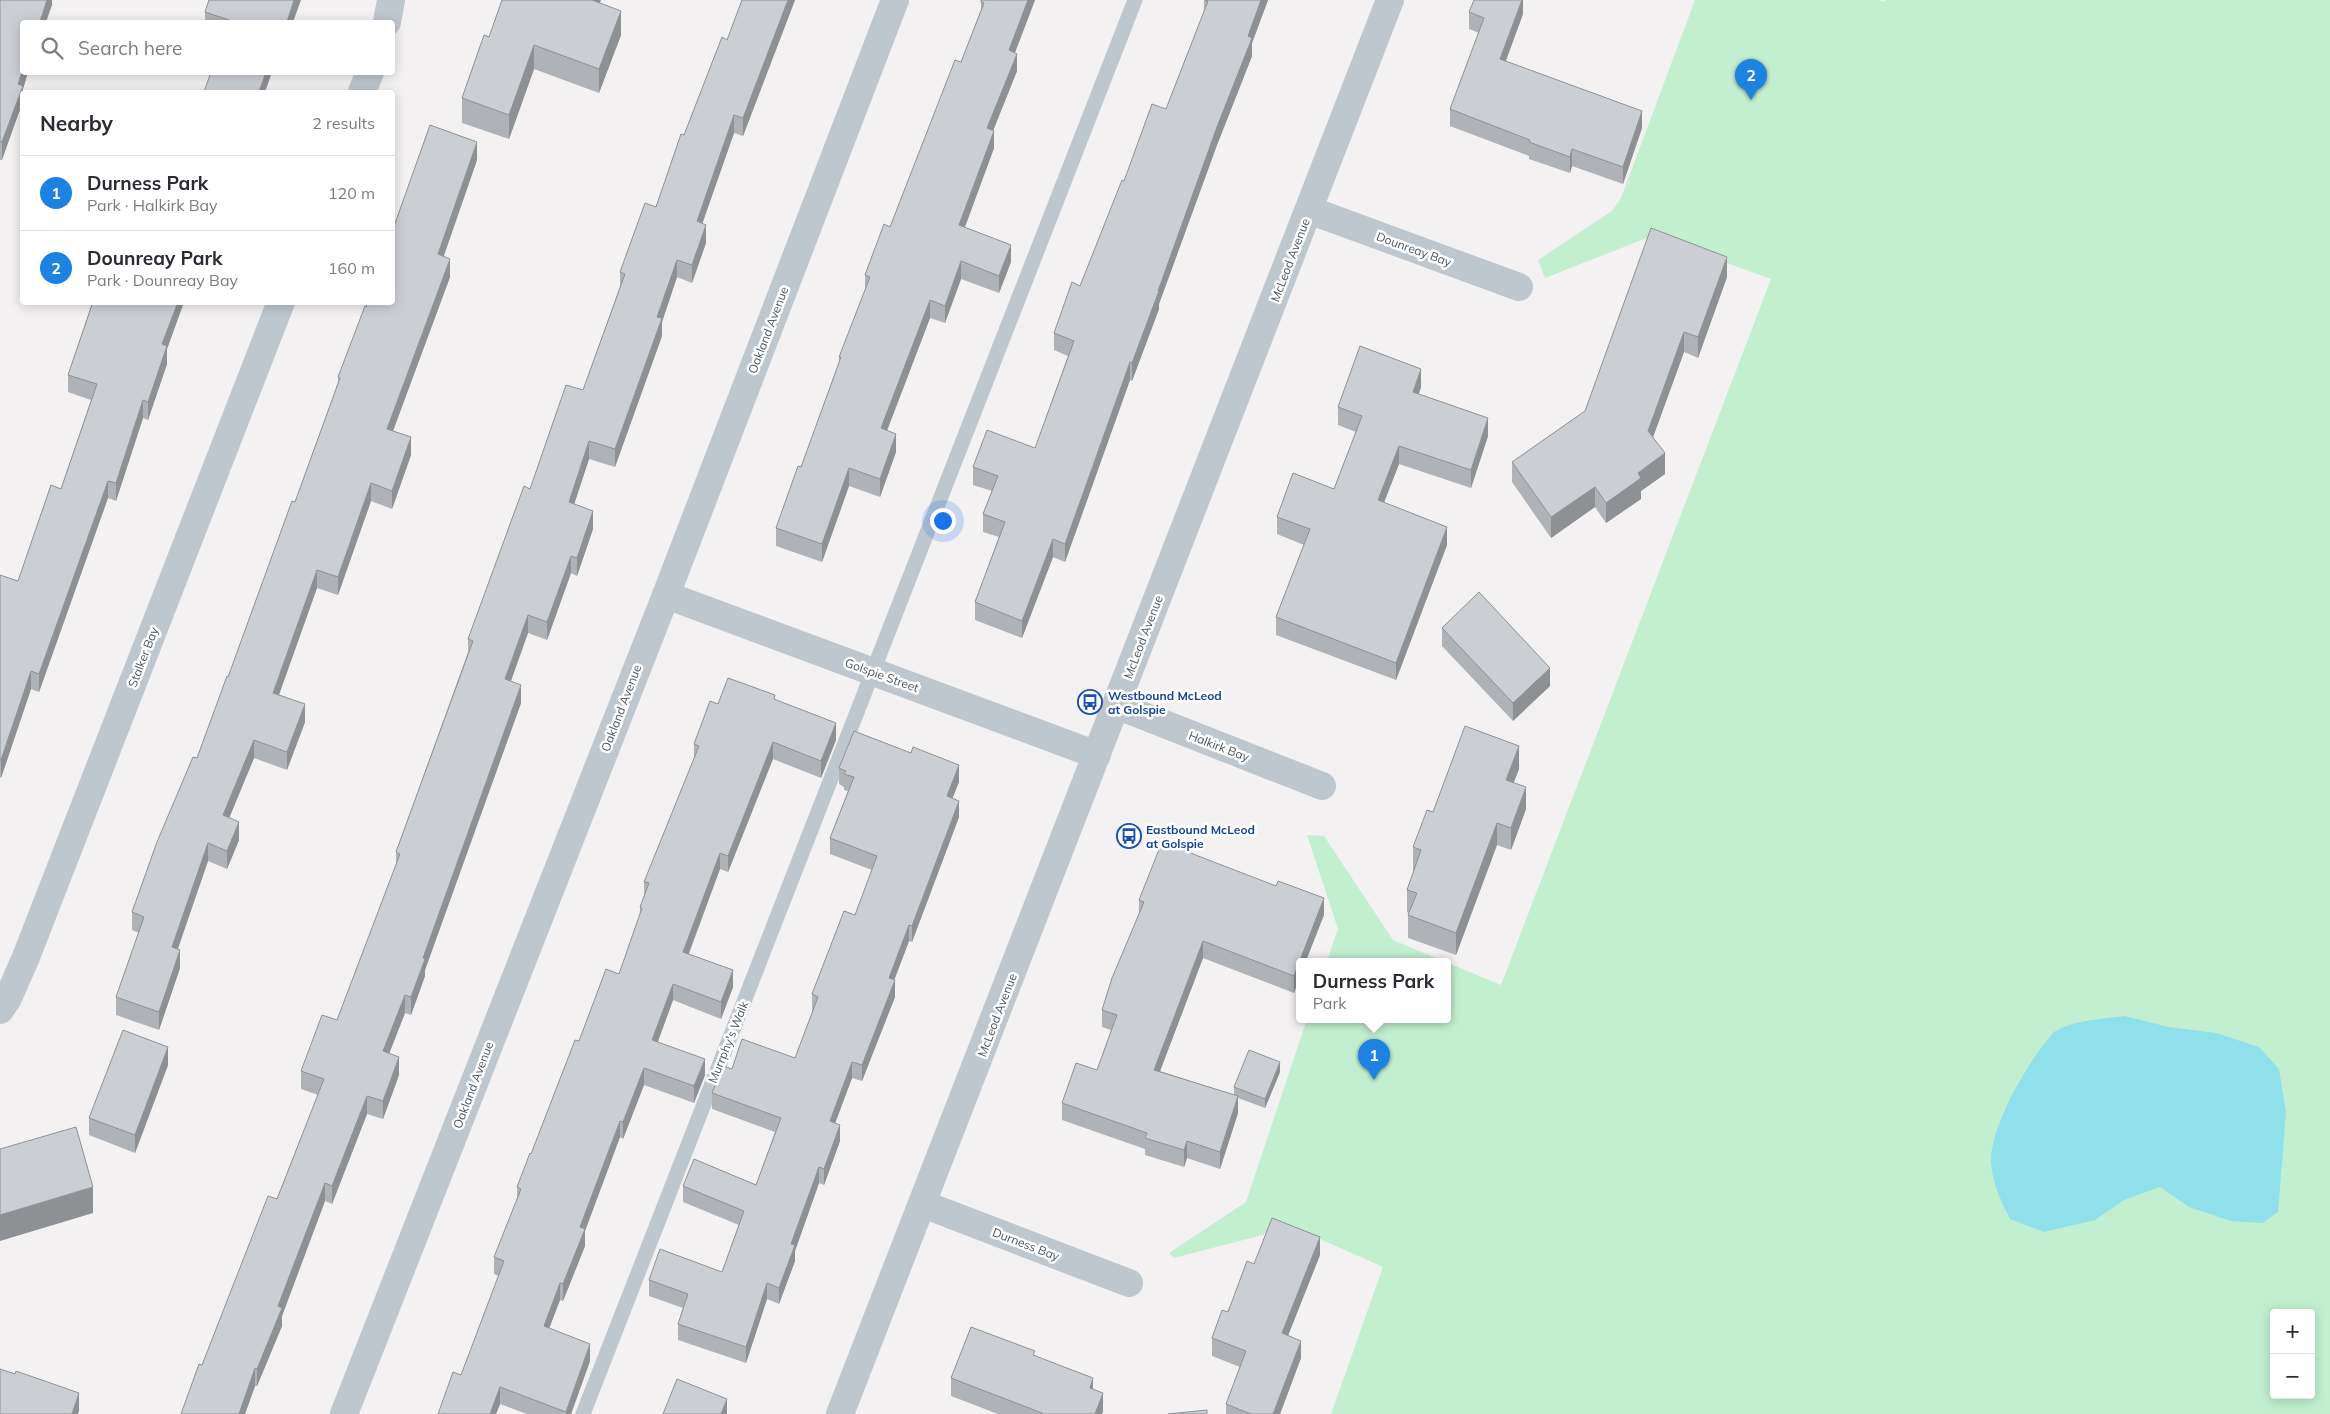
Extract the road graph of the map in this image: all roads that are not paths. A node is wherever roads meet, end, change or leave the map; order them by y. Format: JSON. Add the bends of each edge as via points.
{"nodes":[{"id":1,"x":391,"y":0,"type":"edge"},
{"id":2,"x":896,"y":0,"type":"edge"},
{"id":3,"x":1135,"y":0,"type":"edge"},
{"id":4,"x":1390,"y":0,"type":"edge"},
{"id":5,"x":387,"y":20,"type":"edge"},
{"id":6,"x":369,"y":75,"type":"edge"},
{"id":7,"x":363,"y":90,"type":"edge"},
{"id":8,"x":1309,"y":210,"type":"junction"},
{"id":9,"x":1519,"y":287,"type":"dead end"},
{"id":10,"x":280,"y":305,"type":"edge"},
{"id":11,"x":666,"y":595,"type":"junction"},
{"id":12,"x":875,"y":672,"type":"junction"},
{"id":13,"x":1116,"y":705,"type":"junction"},
{"id":14,"x":1097,"y":756,"type":"junction"},
{"id":15,"x":1322,"y":786,"type":"dead end"},
{"id":16,"x":0,"y":1010,"type":"edge"},
{"id":17,"x":923,"y":1204,"type":"junction"},
{"id":18,"x":1129,"y":1283,"type":"dead end"},
{"id":19,"x":344,"y":1414,"type":"edge"},
{"id":20,"x":584,"y":1414,"type":"edge"},
{"id":21,"x":840,"y":1414,"type":"edge"}],
"edges":[{"from":1,"to":5,"type":"street"},
{"from":2,"to":11,"type":"street","name":"Oakland Avenue"},
{"from":3,"to":12,"type":"lane","name":"Murrphy's Walk"},
{"from":4,"to":8,"type":"street","name":"McLeod Avenue"},
{"from":6,"to":7,"type":"street"},
{"from":8,"to":9,"type":"street","name":"Dounreay Bay"},
{"from":8,"to":13,"type":"street","name":"McLeod Avenue"},
{"from":10,"to":16,"type":"street","name":"Stalker Bay","via":[[26,957]]},
{"from":11,"to":12,"type":"street","name":"Golspie Street"},
{"from":11,"to":19,"type":"street","name":"Oakland Avenue"},
{"from":12,"to":14,"type":"street","name":"Golspie Street"},
{"from":12,"to":20,"type":"lane","name":"Murrphy's Walk"},
{"from":13,"to":14,"type":"street","name":"McLeod Avenue"},
{"from":13,"to":15,"type":"street","name":"Halkirk Bay"},
{"from":14,"to":17,"type":"street","name":"McLeod Avenue"},
{"from":17,"to":18,"type":"street","name":"Durness Bay"},
{"from":17,"to":21,"type":"street","name":"McLeod Avenue"}]}
